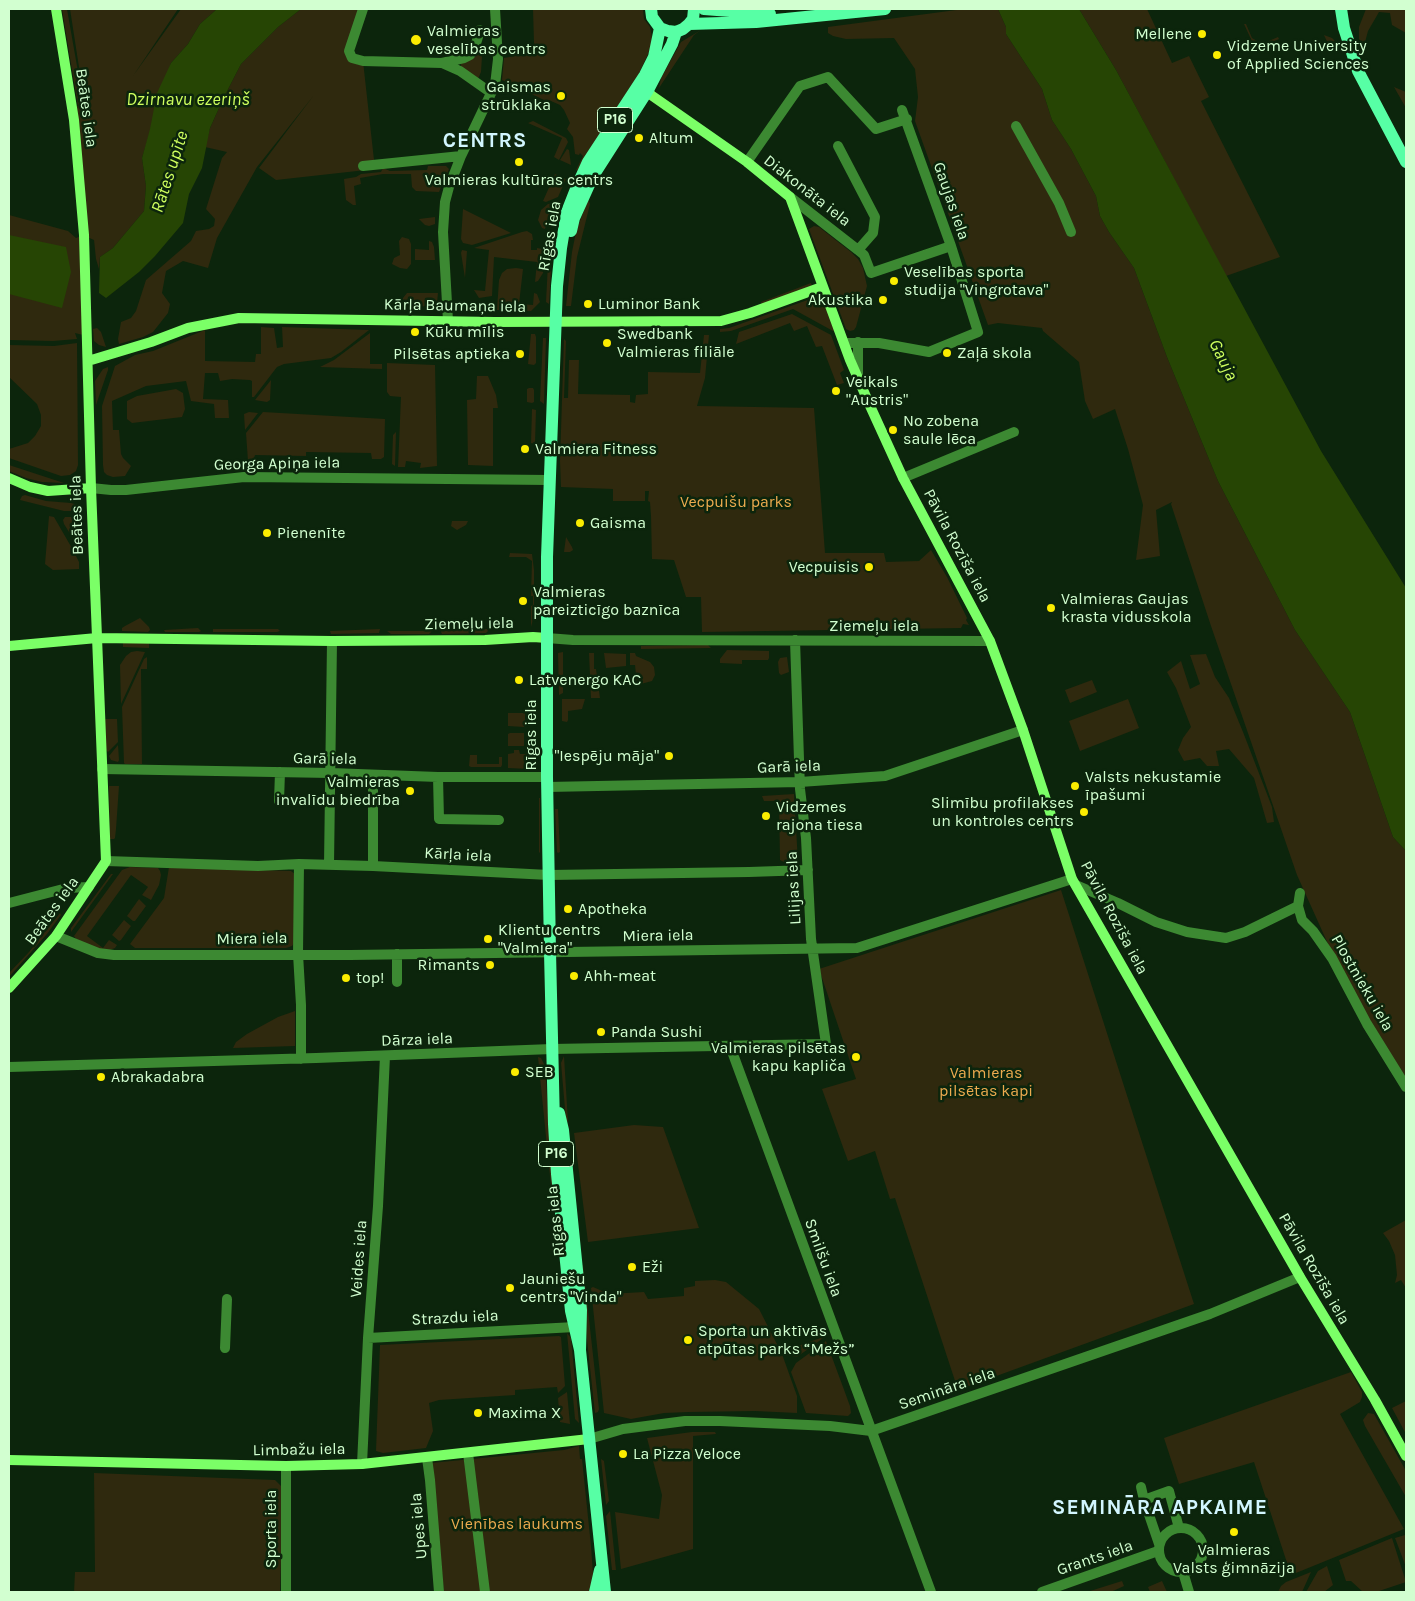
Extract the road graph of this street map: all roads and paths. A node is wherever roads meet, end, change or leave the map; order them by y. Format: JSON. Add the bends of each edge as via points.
{"nodes":[{"id":1,"x":56,"y":9,"type":"edge"},
{"id":2,"x":363,"y":9,"type":"edge"},
{"id":3,"x":495,"y":9,"type":"edge"},
{"id":4,"x":651,"y":9,"type":"edge"},
{"id":5,"x":694,"y":9,"type":"edge"},
{"id":6,"x":704,"y":9,"type":"edge"},
{"id":7,"x":885,"y":9,"type":"edge"},
{"id":8,"x":1341,"y":9,"type":"edge"},
{"id":9,"x":1350,"y":9,"type":"edge"},
{"id":10,"x":802,"y":17,"type":"junction"},
{"id":11,"x":689,"y":24,"type":"junction"},
{"id":12,"x":660,"y":28,"type":"junction"},
{"id":13,"x":480,"y":30,"type":"dead end"},
{"id":14,"x":676,"y":32,"type":"junction"},
{"id":15,"x":1352,"y":53,"type":"junction"},
{"id":16,"x":442,"y":63,"type":"junction"},
{"id":17,"x":488,"y":90,"type":"dead end"},
{"id":18,"x":648,"y":90,"type":"junction"},
{"id":19,"x":1016,"y":126,"type":"dead end"},
{"id":20,"x":838,"y":146,"type":"dead end"},
{"id":21,"x":461,"y":156,"type":"junction"},
{"id":22,"x":747,"y":162,"type":"junction"},
{"id":23,"x":1406,"y":162,"type":"edge"},
{"id":24,"x":363,"y":166,"type":"dead end"},
{"id":25,"x":790,"y":197,"type":"junction"},
{"id":26,"x":1071,"y":232,"type":"dead end"},
{"id":27,"x":951,"y":246,"type":"junction"},
{"id":28,"x":858,"y":250,"type":"junction"},
{"id":29,"x":822,"y":287,"type":"junction"},
{"id":30,"x":448,"y":321,"type":"junction"},
{"id":31,"x":557,"y":322,"type":"junction"},
{"id":32,"x":858,"y":342,"type":"junction"},
{"id":33,"x":844,"y":343,"type":"junction"},
{"id":34,"x":88,"y":362,"type":"junction"},
{"id":35,"x":858,"y":378,"type":"junction"},
{"id":36,"x":1014,"y":432,"type":"dead end"},
{"id":37,"x":9,"y":478,"type":"edge"},
{"id":38,"x":549,"y":480,"type":"junction"},
{"id":39,"x":904,"y":480,"type":"junction"},
{"id":40,"x":90,"y":488,"type":"junction"},
{"id":41,"x":97,"y":638,"type":"junction"},
{"id":42,"x":547,"y":638,"type":"junction"},
{"id":43,"x":332,"y":640,"type":"junction"},
{"id":44,"x":796,"y":640,"type":"junction"},
{"id":45,"x":990,"y":641,"type":"junction"},
{"id":46,"x":9,"y":646,"type":"edge"},
{"id":47,"x":1024,"y":730,"type":"junction"},
{"id":48,"x":102,"y":769,"type":"junction"},
{"id":49,"x":280,"y":772,"type":"junction"},
{"id":50,"x":331,"y":773,"type":"junction"},
{"id":51,"x":373,"y":775,"type":"junction"},
{"id":52,"x":438,"y":777,"type":"junction"},
{"id":53,"x":547,"y":782,"type":"junction"},
{"id":54,"x":800,"y":782,"type":"junction"},
{"id":55,"x":279,"y":801,"type":"dead end"},
{"id":56,"x":498,"y":820,"type":"dead end"},
{"id":57,"x":106,"y":861,"type":"junction"},
{"id":58,"x":299,"y":864,"type":"junction"},
{"id":59,"x":329,"y":865,"type":"junction"},
{"id":60,"x":373,"y":866,"type":"junction"},
{"id":61,"x":808,"y":870,"type":"junction"},
{"id":62,"x":549,"y":874,"type":"junction"},
{"id":63,"x":1074,"y":882,"type":"junction"},
{"id":64,"x":89,"y":887,"type":"junction"},
{"id":65,"x":1300,"y":893,"type":"dead end"},
{"id":66,"x":9,"y":903,"type":"edge"},
{"id":67,"x":1298,"y":906,"type":"junction"},
{"id":68,"x":56,"y":936,"type":"junction"},
{"id":69,"x":812,"y":949,"type":"junction"},
{"id":70,"x":550,"y":952,"type":"junction"},
{"id":71,"x":298,"y":954,"type":"junction"},
{"id":72,"x":396,"y":954,"type":"junction"},
{"id":73,"x":397,"y":982,"type":"dead end"},
{"id":74,"x":9,"y":988,"type":"edge"},
{"id":75,"x":826,"y":1044,"type":"joint"},
{"id":76,"x":730,"y":1046,"type":"junction"},
{"id":77,"x":552,"y":1050,"type":"junction"},
{"id":78,"x":385,"y":1056,"type":"junction"},
{"id":79,"x":300,"y":1059,"type":"junction"},
{"id":80,"x":9,"y":1067,"type":"edge"},
{"id":81,"x":1406,"y":1087,"type":"edge"},
{"id":82,"x":554,"y":1089,"type":"junction"},
{"id":83,"x":1300,"y":1277,"type":"junction"},
{"id":84,"x":227,"y":1299,"type":"dead end"},
{"id":85,"x":575,"y":1327,"type":"junction"},
{"id":86,"x":368,"y":1338,"type":"junction"},
{"id":87,"x":225,"y":1348,"type":"dead end"},
{"id":88,"x":580,"y":1350,"type":"junction"},
{"id":89,"x":871,"y":1431,"type":"junction"},
{"id":90,"x":589,"y":1439,"type":"junction"},
{"id":91,"x":468,"y":1453,"type":"junction"},
{"id":92,"x":1406,"y":1456,"type":"edge"},
{"id":93,"x":427,"y":1458,"type":"junction"},
{"id":94,"x":9,"y":1460,"type":"edge"},
{"id":95,"x":362,"y":1464,"type":"junction"},
{"id":96,"x":286,"y":1466,"type":"junction"},
{"id":97,"x":1140,"y":1487,"type":"dead end"},
{"id":98,"x":1144,"y":1500,"type":"junction"},
{"id":99,"x":1179,"y":1528,"type":"junction"},
{"id":100,"x":1159,"y":1548,"type":"junction"},
{"id":101,"x":602,"y":1562,"type":"junction"},
{"id":102,"x":1183,"y":1572,"type":"junction"},
{"id":103,"x":286,"y":1592,"type":"edge"},
{"id":104,"x":439,"y":1592,"type":"edge"},
{"id":105,"x":485,"y":1592,"type":"edge"},
{"id":106,"x":595,"y":1592,"type":"edge"},
{"id":107,"x":605,"y":1592,"type":"edge"},
{"id":108,"x":931,"y":1592,"type":"edge"},
{"id":109,"x":1042,"y":1592,"type":"edge"},
{"id":110,"x":1189,"y":1592,"type":"edge"}],
"edges":[{"from":1,"to":34,"type":"street","name":"Beātes iela","via":[[74,120],[84,235]]},
{"from":2,"to":16,"type":"street","via":[[349,51],[352,58],[363,62]]},
{"from":3,"to":21,"type":"street","via":[[498,59],[495,85]]},
{"from":4,"to":12,"type":"main road","via":[[652,17]]},
{"from":5,"to":11,"type":"main road"},
{"from":6,"to":10,"type":"main road"},
{"from":7,"to":10,"type":"main road"},
{"from":8,"to":15,"type":"main road"},
{"from":9,"to":15,"type":"main road"},
{"from":10,"to":11,"type":"main road"},
{"from":11,"to":14,"type":"main road"},
{"from":12,"to":14,"type":"main road"},
{"from":12,"to":31,"type":"main road","name":"Rīgas iela","number":"P16","via":[[654,57],[646,75],[588,162],[567,212],[560,248]]},
{"from":13,"to":16,"type":"street","via":[[476,47],[470,55]]},
{"from":14,"to":18,"type":"main road","name":"Rīgas iela","number":"P16"},
{"from":15,"to":23,"type":"main road","via":[[1366,87]]},
{"from":16,"to":17,"type":"street"},
{"from":18,"to":22,"type":"street","name":"Diakonāta iela","via":[[650,95]]},
{"from":18,"to":31,"type":"main road","name":"Rīgas iela","number":"P16","via":[[593,176],[574,218]]},
{"from":19,"to":26,"type":"street","via":[[1059,203]]},
{"from":20,"to":28,"type":"street","via":[[875,217],[873,233]]},
{"from":21,"to":24,"type":"street"},
{"from":21,"to":30,"type":"street","via":[[445,202],[443,232]]},
{"from":22,"to":25,"type":"street","name":"Diakonāta iela"},
{"from":22,"to":27,"type":"street","name":"Gaujas iela","via":[[800,86],[828,77],[876,129],[905,114]]},
{"from":25,"to":28,"type":"street","name":"Diakonāta iela"},
{"from":25,"to":29,"type":"street","name":"Pāvila Rozīša iela"},
{"from":27,"to":28,"type":"street","name":"Diakonāta iela","via":[[871,273],[864,255]]},
{"from":27,"to":32,"type":"street","name":"Gaujas iela","via":[[978,332],[929,352]]},
{"from":29,"to":31,"type":"street","name":"Kārļa Baumaņa iela","via":[[721,321]]},
{"from":29,"to":33,"type":"street","name":"Pāvila Rozīša iela"},
{"from":30,"to":31,"type":"street","name":"Kārļa Baumaņa iela"},
{"from":30,"to":34,"type":"street","name":"Kārļa Baumaņa iela","via":[[239,318],[188,328]]},
{"from":31,"to":38,"type":"main road","name":"Rīgas iela","number":"P16"},
{"from":32,"to":33,"type":"street"},
{"from":32,"to":35,"type":"street"},
{"from":33,"to":35,"type":"street","name":"Pāvila Rozīša iela"},
{"from":34,"to":40,"type":"street","name":"Beātes iela"},
{"from":35,"to":39,"type":"street","name":"Pāvila Rozīša iela"},
{"from":36,"to":39,"type":"street"},
{"from":37,"to":40,"type":"street","name":"Georga Apiņa iela","via":[[48,491]]},
{"from":38,"to":40,"type":"street","name":"Georga Apiņa iela","via":[[244,477],[126,490]]},
{"from":38,"to":42,"type":"main road","name":"Rīgas iela","number":"P16"},
{"from":39,"to":45,"type":"street","name":"Pāvila Rozīša iela"},
{"from":40,"to":41,"type":"street","name":"Beātes iela"},
{"from":41,"to":43,"type":"street","name":"Ziemeļu iela"},
{"from":41,"to":46,"type":"street","name":"Ziemeļu iela"},
{"from":41,"to":48,"type":"street","name":"Beātes iela"},
{"from":42,"to":43,"type":"street","name":"Ziemeļu iela"},
{"from":42,"to":44,"type":"street","name":"Ziemeļu iela"},
{"from":42,"to":53,"type":"main road","name":"Rīgas iela","number":"P16"},
{"from":43,"to":50,"type":"street"},
{"from":44,"to":45,"type":"street","name":"Ziemeļu iela"},
{"from":44,"to":54,"type":"street","name":"Lilijas iela"},
{"from":45,"to":47,"type":"street","name":"Pāvila Rozīša iela"},
{"from":47,"to":54,"type":"street","name":"Garā iela","via":[[885,776]]},
{"from":47,"to":63,"type":"street","name":"Pāvila Rozīša iela"},
{"from":48,"to":49,"type":"street","name":"Garā iela"},
{"from":48,"to":57,"type":"street","name":"Beātes iela"},
{"from":49,"to":50,"type":"street","name":"Garā iela"},
{"from":49,"to":55,"type":"street"},
{"from":50,"to":51,"type":"street","name":"Garā iela"},
{"from":50,"to":59,"type":"street"},
{"from":51,"to":52,"type":"street","name":"Garā iela"},
{"from":51,"to":60,"type":"street"},
{"from":52,"to":53,"type":"street","name":"Garā iela"},
{"from":52,"to":56,"type":"street","via":[[439,819]]},
{"from":53,"to":54,"type":"street","name":"Garā iela"},
{"from":53,"to":62,"type":"main road","name":"Rīgas iela","number":"P16"},
{"from":54,"to":61,"type":"street","name":"Lilijas iela"},
{"from":57,"to":58,"type":"street","name":"Kārļa iela","via":[[258,866]]},
{"from":57,"to":64,"type":"street","name":"Beātes iela"},
{"from":58,"to":59,"type":"street","name":"Kārļa iela"},
{"from":58,"to":71,"type":"street"},
{"from":59,"to":60,"type":"street","name":"Kārļa iela"},
{"from":60,"to":62,"type":"street","name":"Kārļa iela"},
{"from":61,"to":62,"type":"street","name":"Kārļa iela"},
{"from":61,"to":69,"type":"street","name":"Lilijas iela"},
{"from":62,"to":70,"type":"main road","name":"Rīgas iela","number":"P16"},
{"from":63,"to":67,"type":"street","via":[[1156,922],[1187,932],[1226,938]]},
{"from":63,"to":69,"type":"street","name":"Miera iela","via":[[857,948]]},
{"from":63,"to":83,"type":"street","name":"Pāvila Rozīša iela"},
{"from":64,"to":66,"type":"street","via":[[67,888]]},
{"from":64,"to":68,"type":"street","name":"Beātes iela"},
{"from":65,"to":67,"type":"street"},
{"from":67,"to":81,"type":"street","name":"Plostnieku iela","via":[[1302,920],[1332,958]]},
{"from":68,"to":71,"type":"street","name":"Miera iela","via":[[98,953],[114,955]]},
{"from":68,"to":74,"type":"street","name":"Beātes iela"},
{"from":69,"to":70,"type":"street","name":"Miera iela"},
{"from":69,"to":75,"type":"street","name":"Lilijas iela"},
{"from":70,"to":72,"type":"street","name":"Miera iela"},
{"from":70,"to":77,"type":"main road","name":"Rīgas iela","number":"P16"},
{"from":71,"to":72,"type":"street","name":"Miera iela"},
{"from":71,"to":79,"type":"street"},
{"from":72,"to":73,"type":"street"},
{"from":75,"to":76,"type":"street","name":"Dārza iela"},
{"from":76,"to":77,"type":"street","name":"Dārza iela"},
{"from":76,"to":89,"type":"street","name":"Smilšu iela"},
{"from":77,"to":78,"type":"street","name":"Dārza iela"},
{"from":77,"to":82,"type":"main road","name":"Rīgas iela","number":"P16"},
{"from":78,"to":79,"type":"street","name":"Dārza iela"},
{"from":78,"to":86,"type":"street","name":"Veides iela"},
{"from":79,"to":80,"type":"street","name":"Dārza iela"},
{"from":82,"to":85,"type":"main road","name":"Rīgas iela","number":"P16","via":[[557,1174]]},
{"from":82,"to":88,"type":"main road","name":"Rīgas iela","number":"P16","via":[[563,1130],[581,1310]]},
{"from":83,"to":89,"type":"street","name":"Semināra iela","via":[[1210,1314]]},
{"from":83,"to":92,"type":"street","name":"Pāvila Rozīša iela"},
{"from":84,"to":87,"type":"street"},
{"from":85,"to":86,"type":"street","name":"Strazdu iela"},
{"from":85,"to":88,"type":"main road","name":"Rīgas iela","number":"P16"},
{"from":86,"to":95,"type":"street","name":"Veides iela"},
{"from":88,"to":90,"type":"main road","name":"Rīgas iela","number":"P16"},
{"from":89,"to":90,"type":"street","name":"Semināra iela","via":[[830,1426],[685,1421],[623,1430]]},
{"from":89,"to":108,"type":"street","name":"Smilšu iela"},
{"from":90,"to":91,"type":"street","name":"Limbažu iela"},
{"from":90,"to":101,"type":"main road","name":"Rīgas iela","number":"P16"},
{"from":91,"to":93,"type":"street","name":"Limbažu iela"},
{"from":91,"to":105,"type":"street"},
{"from":93,"to":95,"type":"street","name":"Limbažu iela"},
{"from":93,"to":104,"type":"street","name":"Upes iela"},
{"from":94,"to":96,"type":"street","name":"Limbažu iela"},
{"from":95,"to":96,"type":"street","name":"Limbažu iela"},
{"from":96,"to":103,"type":"street","name":"Sporta iela"},
{"from":97,"to":98,"type":"street"},
{"from":98,"to":99,"type":"street","via":[[1169,1491]]},
{"from":98,"to":100,"type":"street"},
{"from":99,"to":100,"type":"street","via":[[1167,1533]]},
{"from":99,"to":102,"type":"street","via":[[1186,1528],[1198,1536],[1203,1550],[1198,1564]]},
{"from":100,"to":102,"type":"street","via":[[1164,1565],[1178,1573]]},
{"from":100,"to":109,"type":"street","name":"Grants iela"},
{"from":101,"to":106,"type":"main road","name":"Rīgas iela","number":"P16"},
{"from":101,"to":107,"type":"main road","name":"Rīgas iela","number":"P16"},
{"from":102,"to":110,"type":"street"}]}
